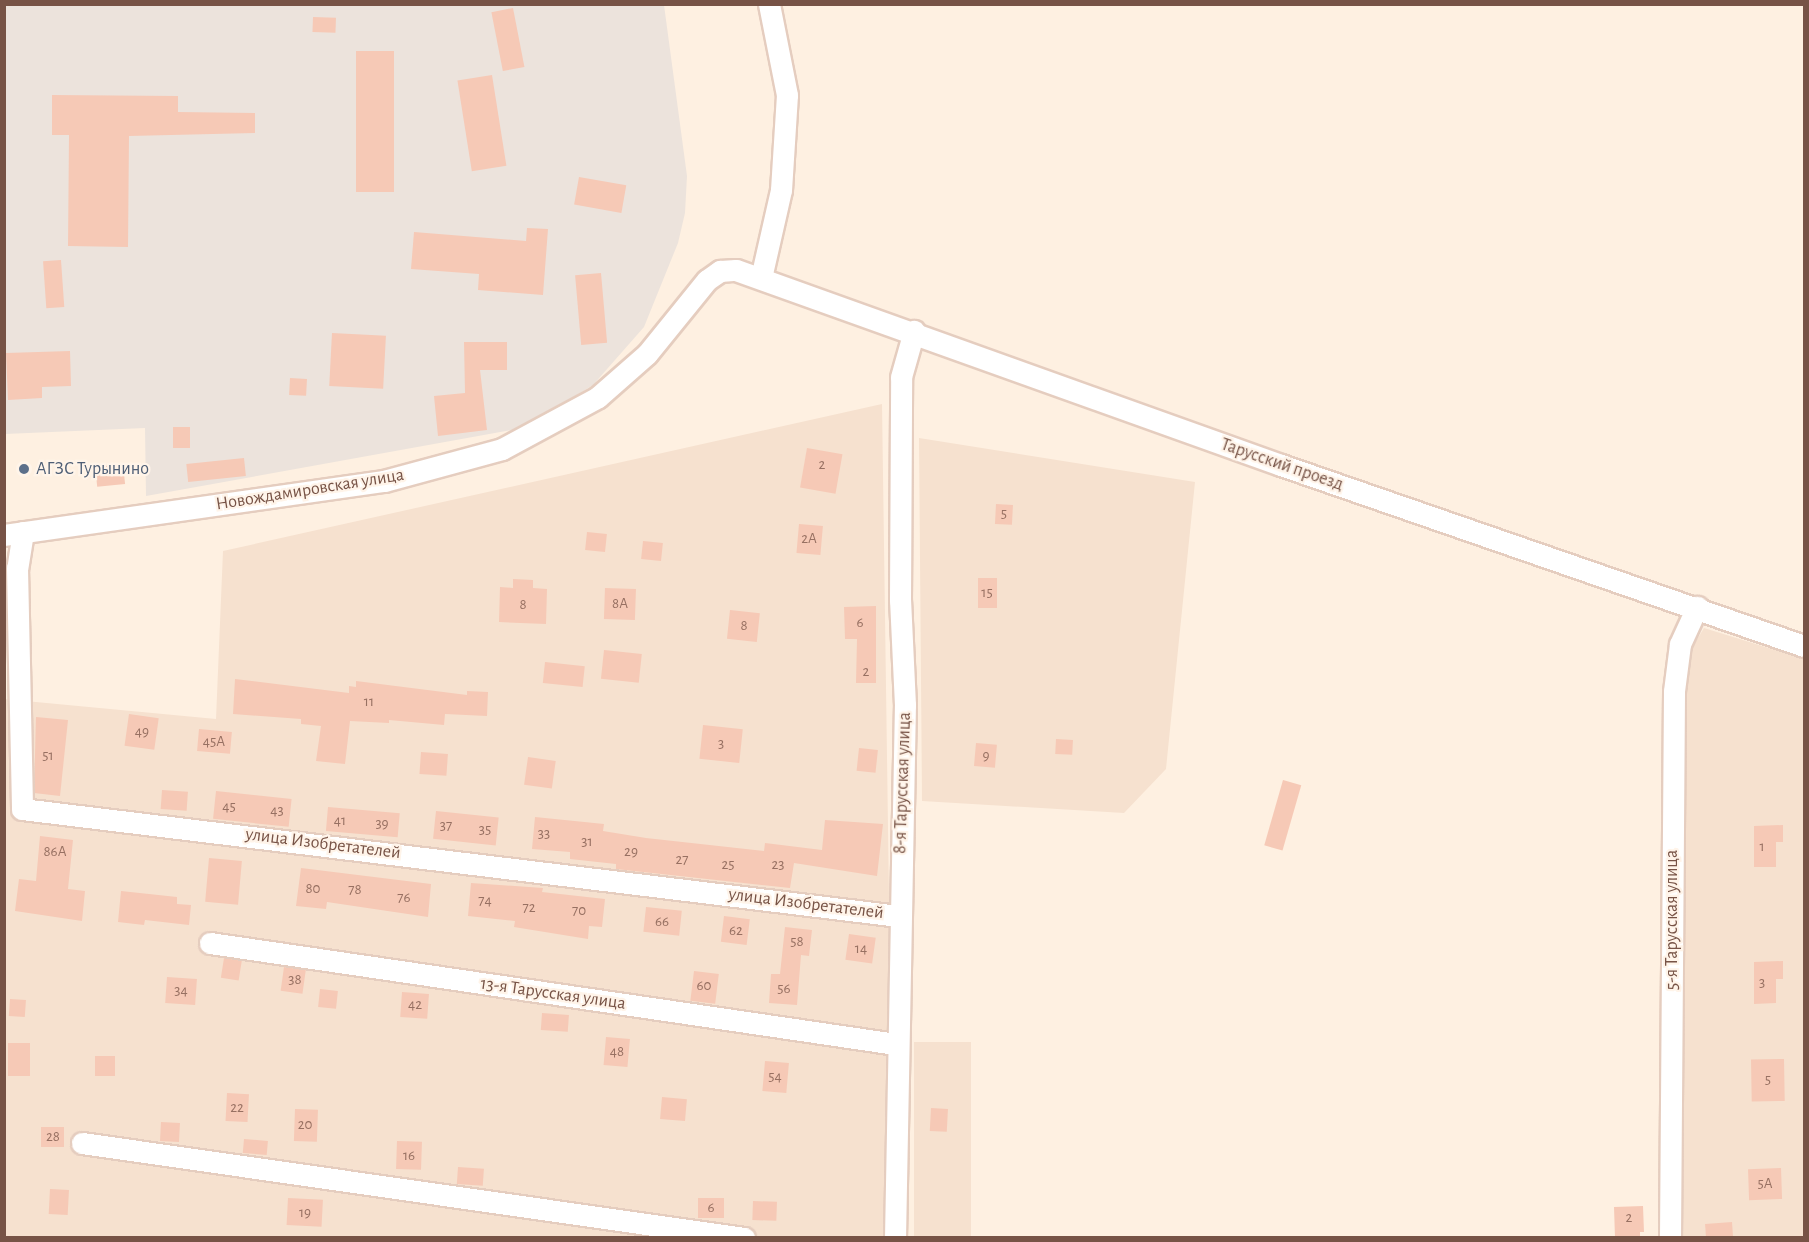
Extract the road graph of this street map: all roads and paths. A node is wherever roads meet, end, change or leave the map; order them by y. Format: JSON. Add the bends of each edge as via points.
{"nodes":[{"id":1,"x":769,"y":4,"type":"edge"},
{"id":2,"x":762,"y":278,"type":"junction"},
{"id":3,"x":914,"y":331,"type":"junction"},
{"id":4,"x":14,"y":533,"type":"edge"},
{"id":5,"x":1697,"y":607,"type":"junction"},
{"id":6,"x":1804,"y":646,"type":"edge"},
{"id":7,"x":899,"y":916,"type":"junction"},
{"id":8,"x":210,"y":943,"type":"dead end"},
{"id":9,"x":896,"y":1044,"type":"junction"},
{"id":10,"x":82,"y":1143,"type":"dead end"},
{"id":11,"x":744,"y":1238,"type":"edge"},
{"id":12,"x":895,"y":1238,"type":"edge"},
{"id":13,"x":1670,"y":1238,"type":"edge"}],
"edges":[{"from":1,"to":2,"type":"street","via":[[787,94],[781,190]]},
{"from":2,"to":3,"type":"street","name":"Тарусский проезд"},
{"from":2,"to":4,"type":"street","name":"Новождамировская улица","via":[[736,270],[720,271],[707,280],[647,354],[598,398],[502,449],[384,481]]},
{"from":3,"to":5,"type":"street","name":"Тарусский проезд","via":[[1281,465]]},
{"from":3,"to":7,"type":"street","name":"8-я Тарусская улица","via":[[901,377],[900,600],[905,705]]},
{"from":4,"to":7,"type":"street","name":"улица Изобретателей","via":[[22,809]]},
{"from":5,"to":6,"type":"street","name":"Тарусский проезд"},
{"from":5,"to":13,"type":"street","name":"5-я Тарусская улица","via":[[1680,644],[1674,691]]},
{"from":7,"to":9,"type":"street","name":"8-я Тарусская улица"},
{"from":8,"to":9,"type":"street","name":"13-я Тарусская улица"},
{"from":9,"to":12,"type":"street","name":"8-я Тарусская улица"},
{"from":10,"to":11,"type":"street"}]}
